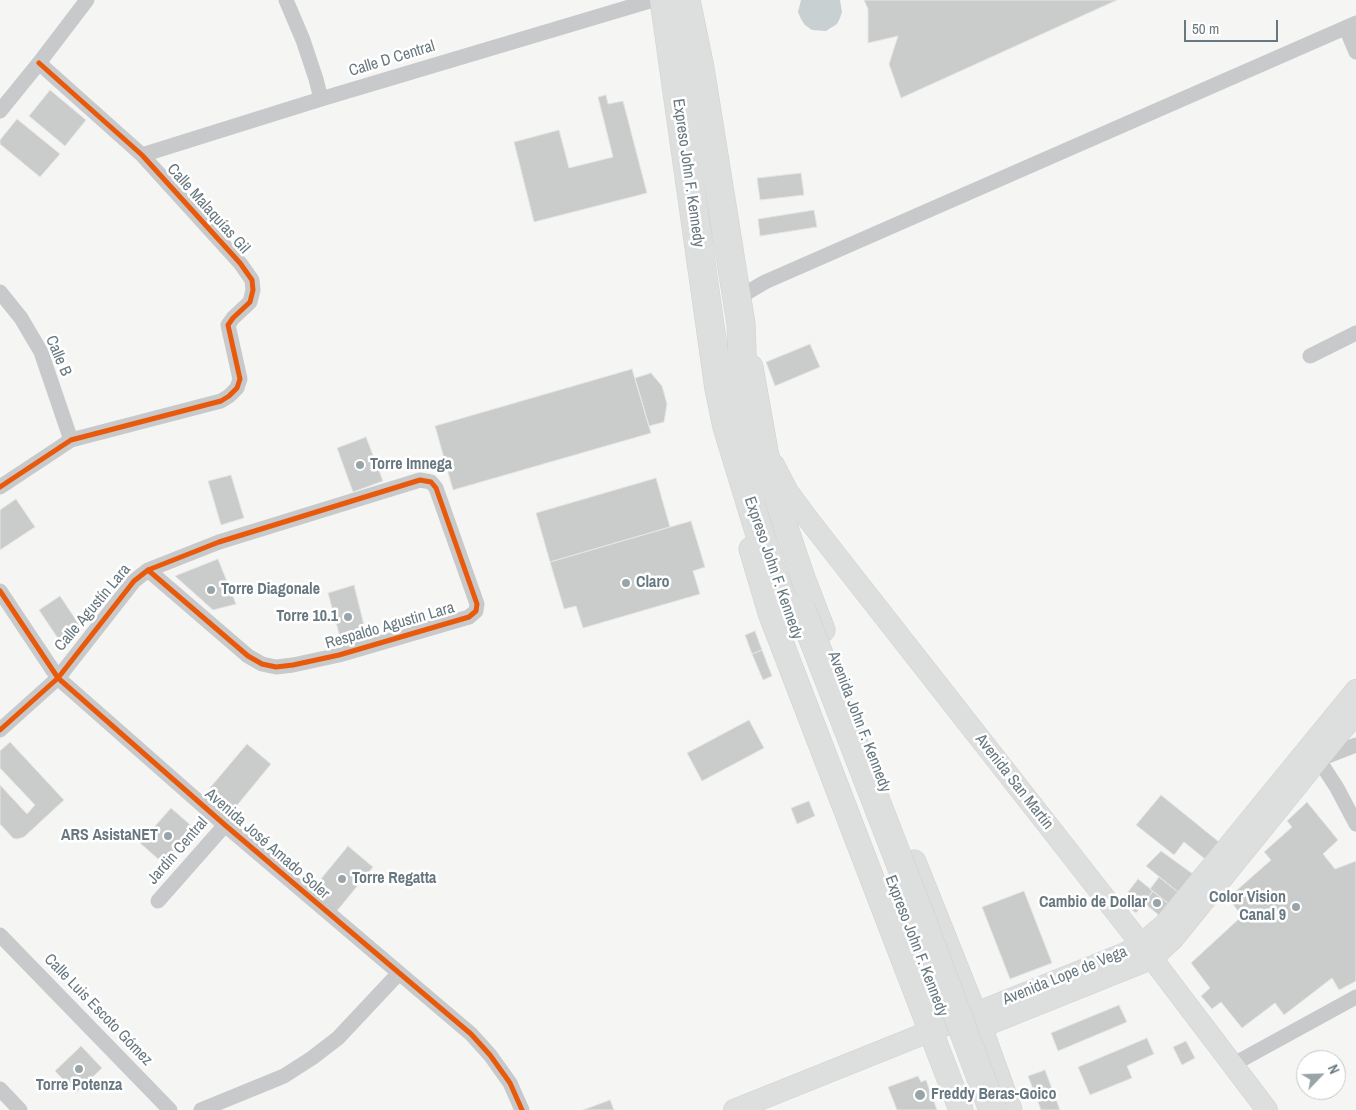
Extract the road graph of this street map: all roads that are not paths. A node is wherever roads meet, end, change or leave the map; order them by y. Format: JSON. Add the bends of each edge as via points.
{"nodes":[{"id":1,"x":87,"y":0,"type":"edge"},
{"id":2,"x":286,"y":0,"type":"edge"},
{"id":3,"x":653,"y":0,"type":"edge"},
{"id":4,"x":664,"y":0,"type":"edge"},
{"id":5,"x":686,"y":0,"type":"edge"},
{"id":6,"x":696,"y":0,"type":"edge"},
{"id":7,"x":1351,"y":26,"type":"edge"},
{"id":8,"x":697,"y":51,"type":"junction"},
{"id":9,"x":1356,"y":52,"type":"edge"},
{"id":10,"x":39,"y":63,"type":"junction"},
{"id":11,"x":321,"y":99,"type":"junction"},
{"id":12,"x":0,"y":111,"type":"edge"},
{"id":13,"x":142,"y":155,"type":"junction"},
{"id":14,"x":0,"y":292,"type":"edge"},
{"id":15,"x":739,"y":311,"type":"junction"},
{"id":16,"x":1354,"y":336,"type":"edge"},
{"id":17,"x":1310,"y":356,"type":"dead end"},
{"id":18,"x":726,"y":427,"type":"junction"},
{"id":19,"x":71,"y":440,"type":"junction"},
{"id":20,"x":766,"y":451,"type":"junction"},
{"id":21,"x":0,"y":487,"type":"edge"},
{"id":22,"x":148,"y":570,"type":"junction"},
{"id":23,"x":0,"y":591,"type":"edge"},
{"id":24,"x":794,"y":610,"type":"junction"},
{"id":25,"x":58,"y":678,"type":"junction"},
{"id":26,"x":1356,"y":690,"type":"edge"},
{"id":27,"x":1356,"y":713,"type":"edge"},
{"id":28,"x":0,"y":730,"type":"edge"},
{"id":29,"x":1356,"y":746,"type":"edge"},
{"id":30,"x":1313,"y":754,"type":"junction"},
{"id":31,"x":1356,"y":824,"type":"edge"},
{"id":32,"x":225,"y":825,"type":"junction"},
{"id":33,"x":925,"y":889,"type":"junction"},
{"id":34,"x":158,"y":901,"type":"dead end"},
{"id":35,"x":882,"y":908,"type":"junction"},
{"id":36,"x":0,"y":935,"type":"edge"},
{"id":37,"x":1146,"y":951,"type":"junction"},
{"id":38,"x":398,"y":973,"type":"junction"},
{"id":39,"x":1356,"y":997,"type":"edge"},
{"id":40,"x":977,"y":1020,"type":"junction"},
{"id":41,"x":934,"y":1038,"type":"junction"},
{"id":42,"x":1232,"y":1065,"type":"junction"},
{"id":43,"x":0,"y":1089,"type":"edge"},
{"id":44,"x":20,"y":1110,"type":"edge"},
{"id":45,"x":170,"y":1110,"type":"edge"},
{"id":46,"x":201,"y":1110,"type":"edge"},
{"id":47,"x":522,"y":1110,"type":"edge"},
{"id":48,"x":734,"y":1110,"type":"edge"},
{"id":49,"x":772,"y":1110,"type":"edge"},
{"id":50,"x":960,"y":1110,"type":"edge"},
{"id":51,"x":967,"y":1110,"type":"edge"},
{"id":52,"x":977,"y":1110,"type":"edge"},
{"id":53,"x":993,"y":1110,"type":"edge"},
{"id":54,"x":1000,"y":1110,"type":"edge"},
{"id":55,"x":1010,"y":1110,"type":"edge"},
{"id":56,"x":1267,"y":1110,"type":"edge"}],
"edges":[{"from":1,"to":10,"type":"street"},
{"from":2,"to":11,"type":"street","via":[[303,40]]},
{"from":3,"to":11,"type":"street","name":"Calle D Central"},
{"from":4,"to":18,"type":"highway","name":"Expreso John F. Kennedy"},
{"from":5,"to":8,"type":"highway","name":"Expreso John F. Kennedy"},
{"from":6,"to":8,"type":"main road"},
{"from":7,"to":9,"type":"street"},
{"from":7,"to":15,"type":"street","via":[[765,282]]},
{"from":8,"to":15,"type":"highway","name":"Expreso John F. Kennedy"},
{"from":10,"to":12,"type":"street"},
{"from":10,"to":13,"type":"street","name":"Calle Malaquías Gil"},
{"from":11,"to":13,"type":"street","name":"Calle D Central"},
{"from":13,"to":19,"type":"street","name":"Calle Malaquías Gil","via":[[252,280],[250,302],[228,326],[240,379],[237,388],[221,401]]},
{"from":14,"to":19,"type":"street","name":"Calle B","via":[[21,318],[41,352]]},
{"from":15,"to":20,"type":"main road","name":"Avenida John F. Kennedy"},
{"from":15,"to":24,"type":"highway","name":"Expreso John F. Kennedy","via":[[744,407],[767,512]]},
{"from":16,"to":17,"type":"street"},
{"from":18,"to":24,"type":"highway","name":"Expreso John F. Kennedy","via":[[768,561]]},
{"from":18,"to":35,"type":"main road","via":[[736,498],[770,612]]},
{"from":19,"to":21,"type":"street","name":"Calle Malaquías Gil"},
{"from":20,"to":33,"type":"main road","name":"Avenida John F. Kennedy","via":[[778,504],[803,578]]},
{"from":20,"to":37,"type":"main road","name":"Avenida San Martín","via":[[788,492],[811,523]]},
{"from":22,"to":22,"type":"street","name":"Respaldo Agustin Lara","via":[[248,656],[276,667],[339,655],[469,617],[476,611],[477,604],[436,488],[431,482],[420,480],[218,542]]},
{"from":22,"to":25,"type":"street","name":"Calle Agustín Lara","via":[[134,581]]},
{"from":23,"to":25,"type":"street","name":"Avenida José Amado Soler"},
{"from":24,"to":52,"type":"highway","name":"Expreso John F. Kennedy"},
{"from":24,"to":53,"type":"highway","name":"Expreso John F. Kennedy","bridge":true,"via":[[914,899]]},
{"from":25,"to":28,"type":"street","name":"Calle Agustín Lara"},
{"from":25,"to":32,"type":"street","name":"Avenida José Amado Soler"},
{"from":26,"to":30,"type":"main road","name":"Avenida Lope de Vega"},
{"from":27,"to":30,"type":"main road","name":"Avenida Lope de Vega"},
{"from":29,"to":30,"type":"street"},
{"from":30,"to":31,"type":"street","via":[[1337,788]]},
{"from":30,"to":37,"type":"main road","name":"Avenida Lope de Vega","via":[[1173,939]]},
{"from":32,"to":34,"type":"street","name":"Jardin Central"},
{"from":32,"to":38,"type":"street","name":"Avenida José Amado Soler"},
{"from":33,"to":35,"type":"main road","via":[[922,896],[924,908],[950,979],[948,990],[940,994],[930,995],[922,986],[897,923],[891,913]]},
{"from":33,"to":40,"type":"main road","name":"Avenida John F. Kennedy"},
{"from":35,"to":41,"type":"main road"},
{"from":36,"to":45,"type":"street","name":"Calle Luis Escoto Gómez"},
{"from":37,"to":40,"type":"main road","name":"Avenida Lope de Vega"},
{"from":37,"to":42,"type":"main road","name":"Avenida San Martín"},
{"from":38,"to":46,"type":"street","via":[[338,1038],[312,1058],[284,1076]]},
{"from":38,"to":47,"type":"street","name":"Avenida José Amado Soler","via":[[477,1041],[510,1083]]},
{"from":39,"to":42,"type":"street"},
{"from":40,"to":41,"type":"main road","name":"Avenida Lope de Vega"},
{"from":40,"to":55,"type":"main road","name":"Avenida John F. Kennedy"},
{"from":41,"to":48,"type":"main road","name":"Avenida Lope de Vega"},
{"from":41,"to":49,"type":"main road","name":"Avenida Lope de Vega"},
{"from":41,"to":50,"type":"main road"},
{"from":42,"to":56,"type":"main road","name":"Avenida San Martín"},
{"from":43,"to":44,"type":"street"},
{"from":51,"to":54,"type":"main road","via":[[956,1078],[960,1068],[966,1064],[978,1066],[985,1072]]}]}
